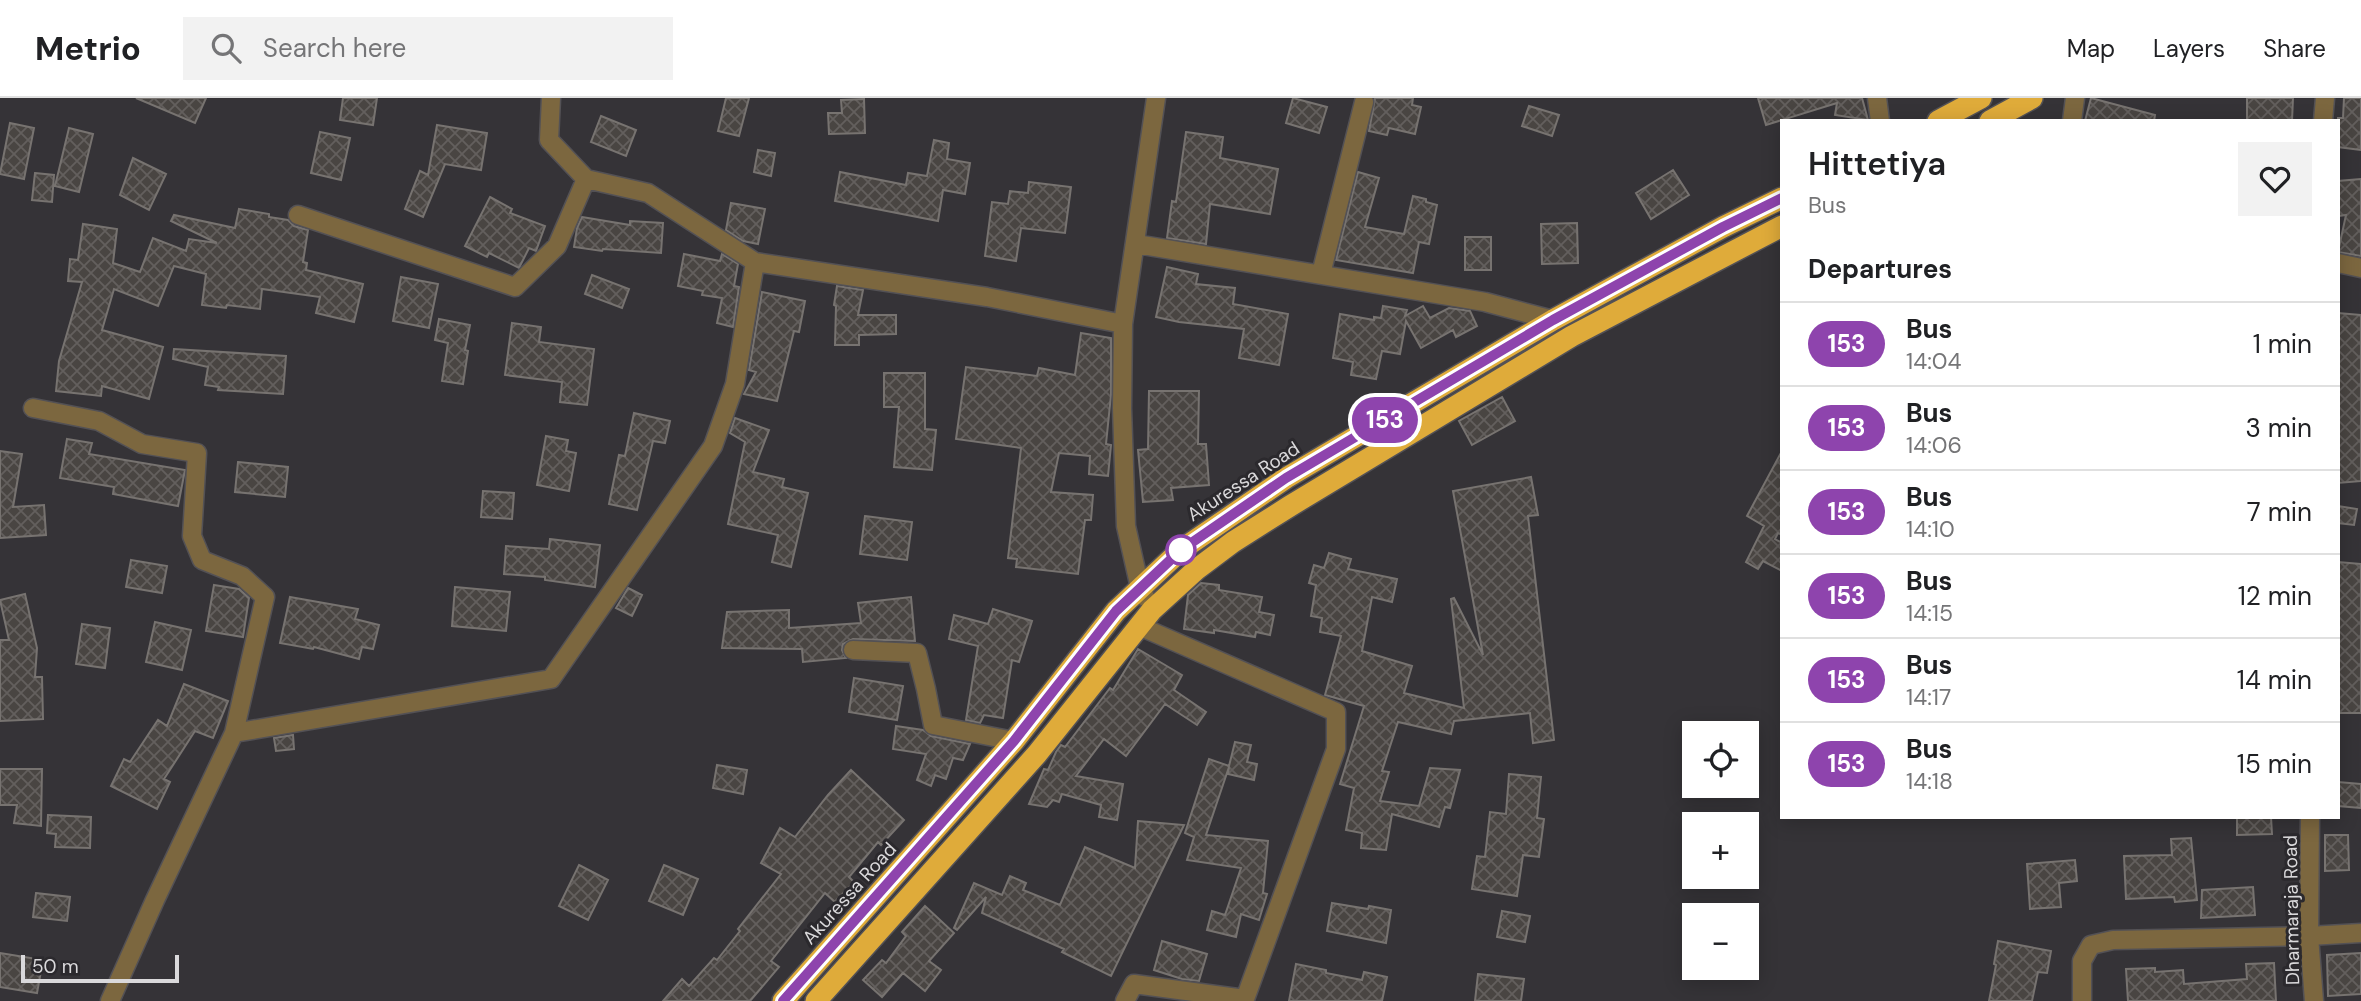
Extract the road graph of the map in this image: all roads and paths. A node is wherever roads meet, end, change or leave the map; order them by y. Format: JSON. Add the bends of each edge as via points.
{"nodes":[{"id":1,"x":551,"y":98,"type":"edge"},
{"id":2,"x":1156,"y":98,"type":"edge"},
{"id":3,"x":1877,"y":98,"type":"edge"},
{"id":4,"x":1981,"y":98,"type":"edge"},
{"id":5,"x":2032,"y":98,"type":"edge"},
{"id":6,"x":2075,"y":98,"type":"edge"},
{"id":7,"x":2325,"y":98,"type":"edge"},
{"id":8,"x":1364,"y":102,"type":"dead end"},
{"id":9,"x":1880,"y":119,"type":"edge"},
{"id":10,"x":1942,"y":119,"type":"edge"},
{"id":11,"x":1994,"y":119,"type":"edge"},
{"id":12,"x":2072,"y":119,"type":"edge"},
{"id":13,"x":2323,"y":119,"type":"edge"},
{"id":14,"x":586,"y":179,"type":"junction"},
{"id":15,"x":1780,"y":199,"type":"edge"},
{"id":16,"x":298,"y":215,"type":"dead end"},
{"id":17,"x":1723,"y":227,"type":"junction"},
{"id":18,"x":1780,"y":227,"type":"edge"},
{"id":19,"x":1136,"y":244,"type":"junction"},
{"id":20,"x":1734,"y":249,"type":"junction"},
{"id":21,"x":755,"y":262,"type":"junction"},
{"id":22,"x":2340,"y":263,"type":"edge"},
{"id":23,"x":2361,"y":268,"type":"edge"},
{"id":24,"x":1321,"y":274,"type":"junction"},
{"id":25,"x":1553,"y":320,"type":"junction"},
{"id":26,"x":1123,"y":324,"type":"junction"},
{"id":27,"x":33,"y":408,"type":"dead end"},
{"id":28,"x":1140,"y":588,"type":"junction"},
{"id":29,"x":1145,"y":618,"type":"junction"},
{"id":30,"x":853,"y":650,"type":"dead end"},
{"id":31,"x":234,"y":733,"type":"junction"},
{"id":32,"x":1014,"y":741,"type":"junction"},
{"id":33,"x":2310,"y":819,"type":"edge"},
{"id":34,"x":2361,"y":933,"type":"edge"},
{"id":35,"x":2309,"y":936,"type":"junction"},
{"id":36,"x":110,"y":1001,"type":"edge"},
{"id":37,"x":783,"y":1001,"type":"edge"},
{"id":38,"x":816,"y":1001,"type":"edge"},
{"id":39,"x":1125,"y":1001,"type":"edge"},
{"id":40,"x":2082,"y":1001,"type":"edge"},
{"id":41,"x":2314,"y":1001,"type":"edge"}],
"edges":[{"from":1,"to":14,"type":"street","via":[[549,140]]},
{"from":2,"to":19,"type":"street"},
{"from":3,"to":9,"type":"street"},
{"from":4,"to":10,"type":"highway"},
{"from":5,"to":11,"type":"highway"},
{"from":6,"to":12,"type":"street"},
{"from":7,"to":13,"type":"street"},
{"from":8,"to":24,"type":"street"},
{"from":14,"to":16,"type":"street","via":[[557,246],[515,287]]},
{"from":14,"to":21,"type":"street","via":[[648,193]]},
{"from":15,"to":17,"type":"highway","name":"Akuressa Road"},
{"from":17,"to":20,"type":"highway"},
{"from":17,"to":25,"type":"highway","name":"Akuressa Road"},
{"from":18,"to":20,"type":"highway"},
{"from":19,"to":24,"type":"street"},
{"from":19,"to":26,"type":"street"},
{"from":20,"to":29,"type":"highway","via":[[1572,336],[1290,506],[1197,569]]},
{"from":21,"to":26,"type":"street","via":[[987,297]]},
{"from":21,"to":31,"type":"street","via":[[735,384],[713,446],[551,679]]},
{"from":22,"to":23,"type":"street"},
{"from":24,"to":25,"type":"street","via":[[1485,302]]},
{"from":25,"to":28,"type":"highway","name":"Akuressa Road","via":[[1286,478],[1181,550]]},
{"from":26,"to":28,"type":"street","via":[[1126,526]]},
{"from":27,"to":31,"type":"street","via":[[99,421],[142,444],[197,453],[192,536],[202,560],[242,576],[265,597]]},
{"from":28,"to":29,"type":"street"},
{"from":28,"to":32,"type":"highway","name":"Akuressa Road","via":[[1091,641]]},
{"from":29,"to":38,"type":"highway","via":[[1038,754]]},
{"from":29,"to":39,"type":"street","via":[[1336,712],[1336,749],[1245,999],[1134,984]]},
{"from":30,"to":32,"type":"street","via":[[917,653],[933,725]]},
{"from":31,"to":36,"type":"street"},
{"from":32,"to":37,"type":"highway","name":"Akuressa Road"},
{"from":33,"to":35,"type":"street","name":"Dharmaraja Road"},
{"from":34,"to":35,"type":"street"},
{"from":35,"to":40,"type":"street","via":[[2113,940],[2091,945],[2082,961]]},
{"from":35,"to":41,"type":"street","name":"Dharmaraja Road"}]}
